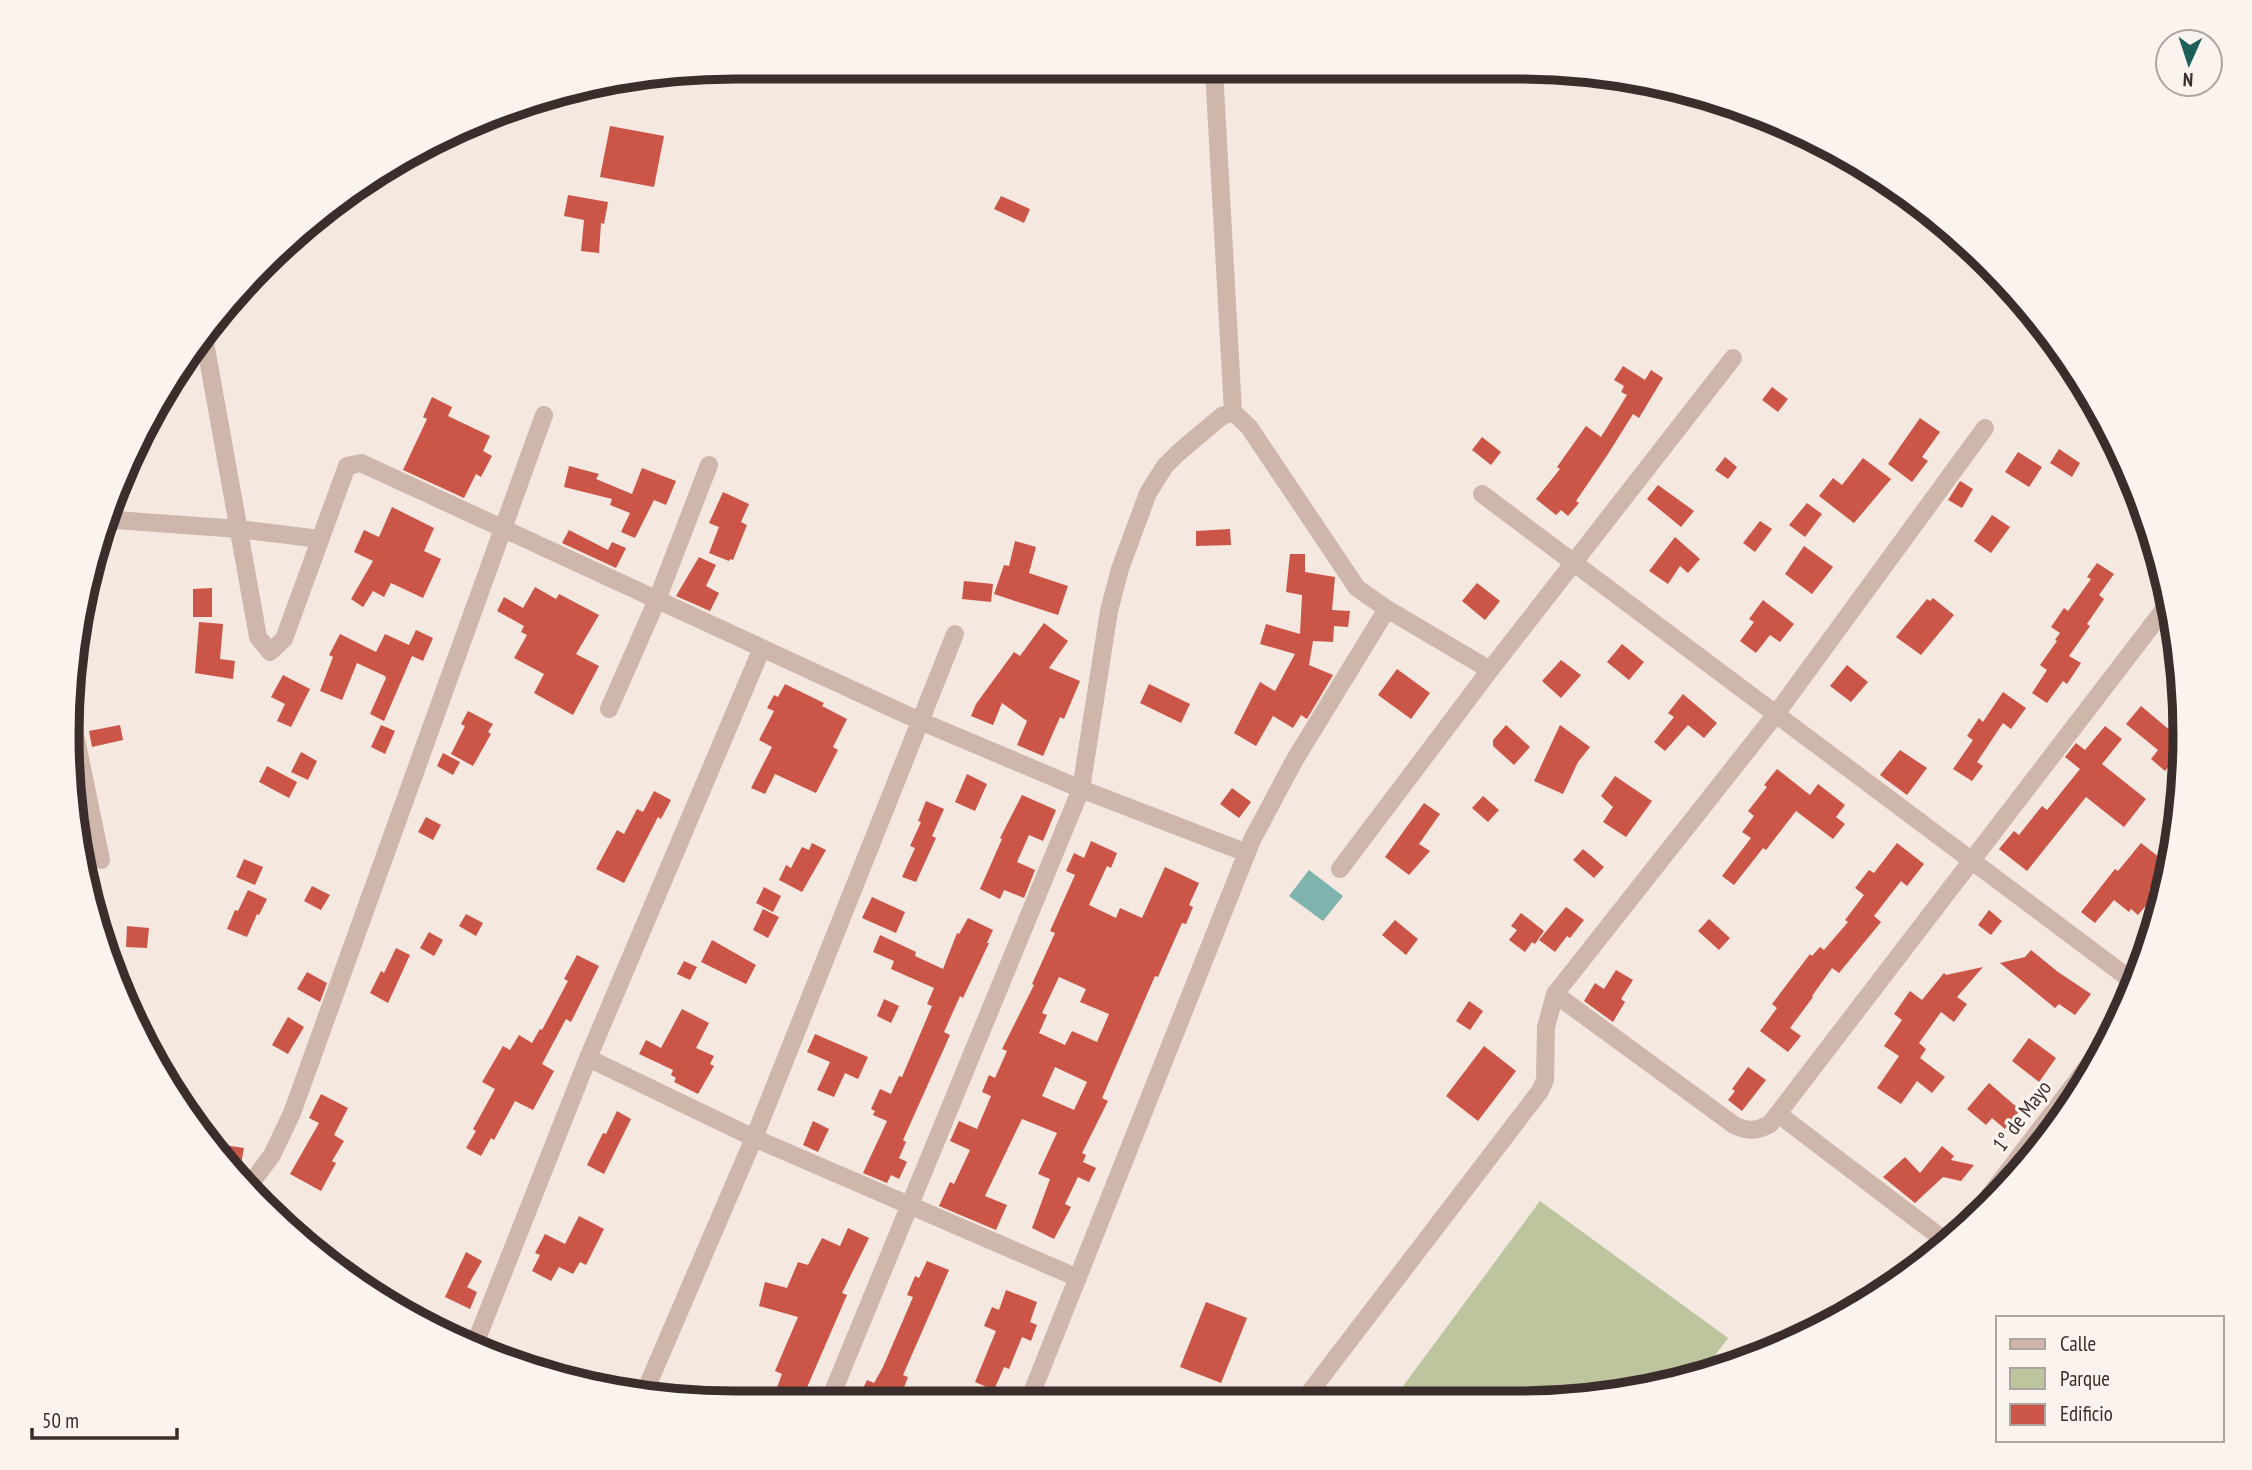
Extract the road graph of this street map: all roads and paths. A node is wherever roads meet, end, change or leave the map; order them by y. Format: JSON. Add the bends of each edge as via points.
{"nodes":[{"id":1,"x":1214,"y":79,"type":"edge"},
{"id":2,"x":206,"y":347,"type":"edge"},
{"id":3,"x":1733,"y":358,"type":"dead end"},
{"id":4,"x":1233,"y":412,"type":"junction"},
{"id":5,"x":544,"y":415,"type":"dead end"},
{"id":6,"x":1985,"y":428,"type":"dead end"},
{"id":7,"x":709,"y":465,"type":"dead end"},
{"id":8,"x":1482,"y":494,"type":"dead end"},
{"id":9,"x":116,"y":520,"type":"edge"},
{"id":10,"x":239,"y":529,"type":"junction"},
{"id":11,"x":502,"y":530,"type":"junction"},
{"id":12,"x":320,"y":539,"type":"junction"},
{"id":13,"x":1574,"y":563,"type":"junction"},
{"id":14,"x":657,"y":600,"type":"junction"},
{"id":15,"x":1387,"y":609,"type":"junction"},
{"id":16,"x":2162,"y":612,"type":"edge"},
{"id":17,"x":955,"y":634,"type":"dead end"},
{"id":18,"x":762,"y":648,"type":"junction"},
{"id":19,"x":1490,"y":670,"type":"junction"},
{"id":20,"x":610,"y":709,"type":"dead end"},
{"id":21,"x":1776,"y":714,"type":"junction"},
{"id":22,"x":920,"y":720,"type":"junction"},
{"id":23,"x":79,"y":754,"type":"edge"},
{"id":24,"x":1081,"y":789,"type":"junction"},
{"id":25,"x":1247,"y":853,"type":"junction"},
{"id":26,"x":102,"y":860,"type":"dead end"},
{"id":27,"x":1973,"y":862,"type":"junction"},
{"id":28,"x":1340,"y":869,"type":"dead end"},
{"id":29,"x":2127,"y":977,"type":"edge"},
{"id":30,"x":1555,"y":994,"type":"junction"},
{"id":31,"x":588,"y":1058,"type":"junction"},
{"id":32,"x":2065,"y":1096,"type":"edge"},
{"id":33,"x":1778,"y":1114,"type":"junction"},
{"id":34,"x":754,"y":1138,"type":"junction"},
{"id":35,"x":2018,"y":1159,"type":"edge"},
{"id":36,"x":253,"y":1180,"type":"edge"},
{"id":37,"x":910,"y":1206,"type":"junction"},
{"id":38,"x":1940,"y":1237,"type":"edge"},
{"id":39,"x":1078,"y":1278,"type":"junction"},
{"id":40,"x":477,"y":1338,"type":"edge"},
{"id":41,"x":647,"y":1386,"type":"edge"},
{"id":42,"x":833,"y":1391,"type":"edge"},
{"id":43,"x":1033,"y":1391,"type":"edge"},
{"id":44,"x":1311,"y":1391,"type":"edge"}],
"edges":[{"from":1,"to":4,"type":"street"},
{"from":2,"to":10,"type":"street"},
{"from":3,"to":13,"type":"street"},
{"from":4,"to":15,"type":"street","via":[[1249,427],[1357,587]]},
{"from":4,"to":24,"type":"street","via":[[1178,453],[1148,493],[1109,611]]},
{"from":5,"to":11,"type":"street"},
{"from":6,"to":21,"type":"street"},
{"from":7,"to":14,"type":"street"},
{"from":8,"to":13,"type":"street"},
{"from":9,"to":10,"type":"street"},
{"from":10,"to":12,"type":"street"},
{"from":10,"to":12,"type":"street","via":[[258,637],[270,652],[284,639]]},
{"from":11,"to":12,"type":"street","via":[[361,463],[347,466]]},
{"from":11,"to":14,"type":"street"},
{"from":11,"to":36,"type":"street","via":[[292,1113],[272,1155]]},
{"from":13,"to":19,"type":"street"},
{"from":13,"to":21,"type":"street"},
{"from":14,"to":18,"type":"street"},
{"from":14,"to":20,"type":"street"},
{"from":15,"to":19,"type":"street"},
{"from":15,"to":25,"type":"street","via":[[1294,761]]},
{"from":16,"to":27,"type":"street"},
{"from":17,"to":22,"type":"street"},
{"from":18,"to":22,"type":"street"},
{"from":18,"to":31,"type":"street"},
{"from":19,"to":28,"type":"street"},
{"from":21,"to":27,"type":"street"},
{"from":21,"to":30,"type":"street"},
{"from":22,"to":24,"type":"street"},
{"from":22,"to":34,"type":"street"},
{"from":23,"to":26,"type":"street"},
{"from":24,"to":25,"type":"street"},
{"from":24,"to":37,"type":"street"},
{"from":25,"to":39,"type":"street"},
{"from":27,"to":29,"type":"street"},
{"from":27,"to":33,"type":"street"},
{"from":30,"to":33,"type":"street","via":[[1734,1125],[1759,1130]]},
{"from":30,"to":44,"type":"street","via":[[1546,1027],[1545,1080],[1540,1091]]},
{"from":31,"to":34,"type":"street"},
{"from":31,"to":40,"type":"street"},
{"from":32,"to":35,"type":"street","name":"1° de Mayo"},
{"from":33,"to":38,"type":"street"},
{"from":34,"to":37,"type":"street"},
{"from":34,"to":41,"type":"street"},
{"from":37,"to":39,"type":"street"},
{"from":37,"to":42,"type":"street"},
{"from":39,"to":43,"type":"street"}]}
